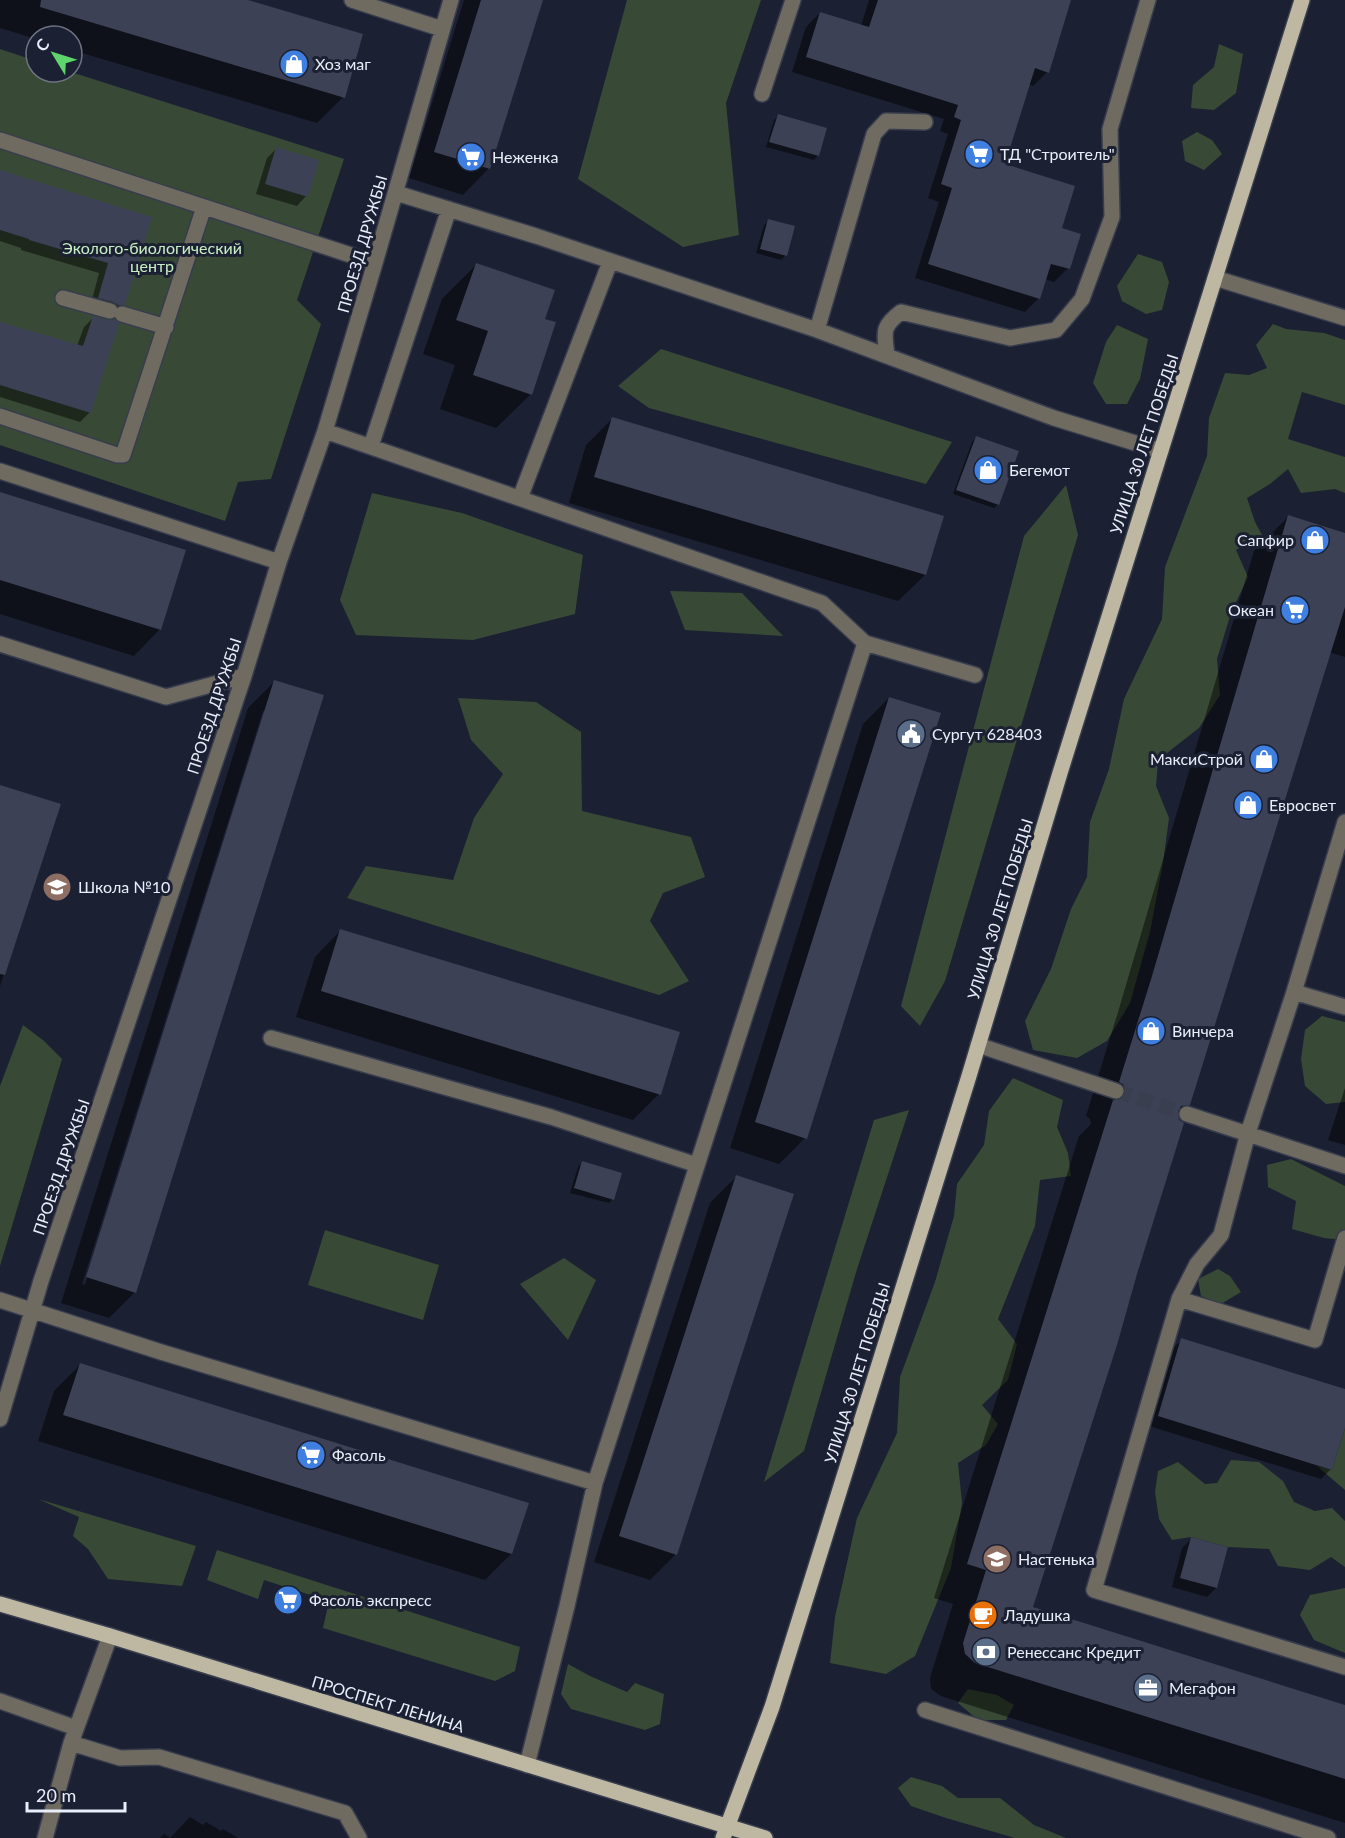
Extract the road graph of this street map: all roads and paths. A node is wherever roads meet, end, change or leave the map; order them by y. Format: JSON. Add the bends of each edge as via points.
{"nodes":[{"id":1,"x":352,"y":0,"type":"edge"},
{"id":2,"x":451,"y":0,"type":"edge"},
{"id":3,"x":793,"y":0,"type":"edge"},
{"id":4,"x":1148,"y":0,"type":"edge"},
{"id":5,"x":1302,"y":0,"type":"edge"},
{"id":6,"x":442,"y":29,"type":"junction"},
{"id":7,"x":762,"y":94,"type":"dead end"},
{"id":8,"x":925,"y":122,"type":"dead end"},
{"id":9,"x":0,"y":140,"type":"edge"},
{"id":10,"x":396,"y":193,"type":"junction"},
{"id":11,"x":204,"y":207,"type":"junction"},
{"id":12,"x":449,"y":209,"type":"junction"},
{"id":13,"x":610,"y":262,"type":"junction"},
{"id":14,"x":375,"y":263,"type":"junction"},
{"id":15,"x":1215,"y":278,"type":"junction"},
{"id":16,"x":63,"y":298,"type":"dead end"},
{"id":17,"x":1345,"y":318,"type":"edge"},
{"id":18,"x":166,"y":327,"type":"junction"},
{"id":19,"x":817,"y":330,"type":"junction"},
{"id":20,"x":887,"y":356,"type":"junction"},
{"id":21,"x":0,"y":416,"type":"edge"},
{"id":22,"x":325,"y":431,"type":"junction"},
{"id":23,"x":371,"y":446,"type":"junction"},
{"id":24,"x":1161,"y":451,"type":"junction"},
{"id":25,"x":0,"y":471,"type":"edge"},
{"id":26,"x":520,"y":498,"type":"junction"},
{"id":27,"x":279,"y":562,"type":"junction"},
{"id":28,"x":865,"y":643,"type":"junction"},
{"id":29,"x":0,"y":644,"type":"edge"},
{"id":30,"x":975,"y":675,"type":"dead end"},
{"id":31,"x":244,"y":676,"type":"junction"},
{"id":32,"x":1345,"y":822,"type":"edge"},
{"id":33,"x":1294,"y":992,"type":"junction"},
{"id":34,"x":1345,"y":1007,"type":"edge"},
{"id":35,"x":272,"y":1038,"type":"dead end"},
{"id":36,"x":978,"y":1045,"type":"junction"},
{"id":37,"x":1116,"y":1090,"type":"tunnel mouth"},
{"id":38,"x":1187,"y":1114,"type":"tunnel mouth"},
{"id":39,"x":1248,"y":1134,"type":"junction"},
{"id":40,"x":698,"y":1165,"type":"junction"},
{"id":41,"x":1345,"y":1166,"type":"edge"},
{"id":42,"x":1345,"y":1238,"type":"edge"},
{"id":43,"x":1179,"y":1299,"type":"junction"},
{"id":44,"x":0,"y":1300,"type":"edge"},
{"id":45,"x":32,"y":1311,"type":"junction"},
{"id":46,"x":0,"y":1419,"type":"edge"},
{"id":47,"x":595,"y":1484,"type":"junction"},
{"id":48,"x":0,"y":1604,"type":"edge"},
{"id":49,"x":110,"y":1636,"type":"junction"},
{"id":50,"x":1345,"y":1667,"type":"edge"},
{"id":51,"x":0,"y":1701,"type":"edge"},
{"id":52,"x":925,"y":1710,"type":"dead end"},
{"id":53,"x":76,"y":1728,"type":"junction"},
{"id":54,"x":71,"y":1743,"type":"junction"},
{"id":55,"x":527,"y":1765,"type":"junction"},
{"id":56,"x":726,"y":1832,"type":"edge"},
{"id":57,"x":45,"y":1838,"type":"edge"},
{"id":58,"x":359,"y":1838,"type":"edge"},
{"id":59,"x":765,"y":1838,"type":"edge"},
{"id":60,"x":1328,"y":1838,"type":"edge"}],
"edges":[{"from":1,"to":6,"type":"street"},
{"from":2,"to":6,"type":"street","name":"ПРОЕЗД ДРУЖБЫ"},
{"from":3,"to":7,"type":"street"},
{"from":4,"to":20,"type":"street","via":[[1110,129],[1112,217],[1082,299],[1056,330],[1010,338],[901,312],[884,330]]},
{"from":5,"to":15,"type":"main road","name":"УЛИЦА 30 ЛЕТ ПОБЕДЫ"},
{"from":6,"to":10,"type":"street","name":"ПРОЕЗД ДРУЖБЫ"},
{"from":8,"to":19,"type":"street","via":[[886,122],[874,134]]},
{"from":9,"to":11,"type":"street"},
{"from":10,"to":12,"type":"street"},
{"from":10,"to":14,"type":"street","name":"ПРОЕЗД ДРУЖБЫ"},
{"from":11,"to":14,"type":"street"},
{"from":11,"to":18,"type":"street"},
{"from":12,"to":13,"type":"street"},
{"from":12,"to":23,"type":"street"},
{"from":13,"to":19,"type":"street"},
{"from":13,"to":26,"type":"street"},
{"from":14,"to":22,"type":"street","name":"ПРОЕЗД ДРУЖБЫ"},
{"from":15,"to":17,"type":"street"},
{"from":15,"to":24,"type":"main road","name":"УЛИЦА 30 ЛЕТ ПОБЕДЫ"},
{"from":16,"to":18,"type":"street"},
{"from":18,"to":21,"type":"street","via":[[123,455]]},
{"from":19,"to":20,"type":"street"},
{"from":20,"to":24,"type":"street","via":[[1054,418]]},
{"from":22,"to":23,"type":"street"},
{"from":22,"to":27,"type":"street","name":"ПРОЕЗД ДРУЖБЫ"},
{"from":23,"to":26,"type":"street"},
{"from":24,"to":36,"type":"main road","name":"УЛИЦА 30 ЛЕТ ПОБЕДЫ"},
{"from":25,"to":27,"type":"street"},
{"from":26,"to":28,"type":"street","via":[[822,603]]},
{"from":27,"to":31,"type":"street","name":"ПРОЕЗД ДРУЖБЫ"},
{"from":28,"to":30,"type":"street"},
{"from":28,"to":40,"type":"street"},
{"from":29,"to":31,"type":"street","via":[[166,697]]},
{"from":31,"to":45,"type":"street","name":"ПРОЕЗД ДРУЖБЫ"},
{"from":32,"to":33,"type":"street"},
{"from":33,"to":34,"type":"street"},
{"from":33,"to":39,"type":"street"},
{"from":35,"to":40,"type":"street","via":[[551,1118]]},
{"from":36,"to":37,"type":"street"},
{"from":36,"to":56,"type":"main road","name":"УЛИЦА 30 ЛЕТ ПОБЕДЫ","via":[[772,1707]]},
{"from":38,"to":39,"type":"street"},
{"from":39,"to":41,"type":"street"},
{"from":39,"to":43,"type":"street","via":[[1221,1235],[1197,1264]]},
{"from":40,"to":47,"type":"street"},
{"from":42,"to":43,"type":"street","via":[[1315,1340]]},
{"from":43,"to":50,"type":"street","via":[[1094,1590]]},
{"from":44,"to":45,"type":"street"},
{"from":45,"to":46,"type":"street","name":"ПРОЕЗД ДРУЖБЫ"},
{"from":45,"to":47,"type":"street"},
{"from":47,"to":55,"type":"street"},
{"from":48,"to":49,"type":"main road","name":"ПРОСПЕКТ ЛЕНИНА"},
{"from":49,"to":53,"type":"street"},
{"from":49,"to":55,"type":"main road","name":"ПРОСПЕКТ ЛЕНИНА"},
{"from":51,"to":53,"type":"street"},
{"from":52,"to":60,"type":"street"},
{"from":53,"to":54,"type":"street"},
{"from":54,"to":57,"type":"street"},
{"from":54,"to":58,"type":"street","via":[[120,1758],[159,1756],[345,1813]]},
{"from":55,"to":56,"type":"main road","name":"ПРОСПЕКТ ЛЕНИНА"},
{"from":56,"to":59,"type":"main road","name":"ПРОСПЕКТ ЛЕНИНА"}]}
